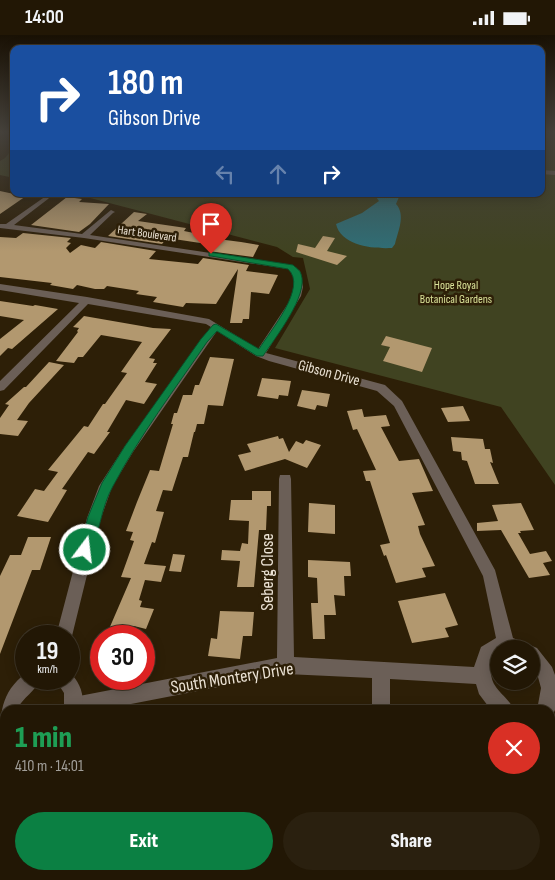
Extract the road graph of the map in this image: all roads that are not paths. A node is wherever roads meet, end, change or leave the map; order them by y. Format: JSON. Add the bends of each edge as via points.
{"nodes":[{"id":1,"x":46,"y":198,"type":"dead end"},
{"id":2,"x":111,"y":212,"type":"dead end"},
{"id":3,"x":3,"y":227,"type":"edge"},
{"id":4,"x":84,"y":236,"type":"junction"},
{"id":5,"x":0,"y":287,"type":"edge"},
{"id":6,"x":87,"y":300,"type":"junction"},
{"id":7,"x":216,"y":327,"type":"junction"},
{"id":8,"x":260,"y":354,"type":"junction"},
{"id":9,"x":0,"y":387,"type":"edge"},
{"id":10,"x":285,"y":479,"type":"dead end"},
{"id":11,"x":67,"y":625,"type":"edge"},
{"id":12,"x":512,"y":640,"type":"edge"},
{"id":13,"x":490,"y":650,"type":"edge"},
{"id":14,"x":540,"y":664,"type":"edge"},
{"id":15,"x":286,"y":665,"type":"junction"},
{"id":16,"x":381,"y":671,"type":"junction"},
{"id":17,"x":481,"y":675,"type":"junction"},
{"id":18,"x":553,"y":682,"type":"edge"},
{"id":19,"x":18,"y":690,"type":"edge"},
{"id":20,"x":72,"y":690,"type":"edge"},
{"id":21,"x":7,"y":705,"type":"edge"},
{"id":22,"x":74,"y":705,"type":"edge"},
{"id":23,"x":89,"y":705,"type":"edge"},
{"id":24,"x":381,"y":705,"type":"edge"},
{"id":25,"x":500,"y":705,"type":"edge"},
{"id":26,"x":549,"y":705,"type":"edge"}],
"edges":[{"from":1,"to":3,"type":"street"},
{"from":2,"to":4,"type":"street"},
{"from":3,"to":4,"type":"street","name":"Hart Boulevard"},
{"from":4,"to":8,"type":"street","name":"Hart Boulevard","via":[[291,267],[299,281],[297,296]]},
{"from":5,"to":6,"type":"street","name":"Gibson Drive"},
{"from":6,"to":7,"type":"street","name":"Gibson Drive","via":[[209,322]]},
{"from":6,"to":9,"type":"street"},
{"from":7,"to":8,"type":"street","name":"Gibson Drive"},
{"from":7,"to":11,"type":"street","via":[[106,486],[94,517]]},
{"from":8,"to":12,"type":"street","name":"Gibson Drive","via":[[381,388],[398,404],[490,575]]},
{"from":10,"to":15,"type":"street","name":"Seberg Close"},
{"from":13,"to":17,"type":"street","via":[[481,665]]},
{"from":14,"to":18,"type":"street"},
{"from":15,"to":16,"type":"street","name":"South Montery Drive"},
{"from":15,"to":23,"type":"street","name":"South Montery Drive"},
{"from":16,"to":17,"type":"street","name":"South Montery Drive"},
{"from":16,"to":24,"type":"street"},
{"from":17,"to":25,"type":"street","via":[[484,687]]},
{"from":18,"to":26,"type":"street"},
{"from":19,"to":21,"type":"street"},
{"from":20,"to":22,"type":"street"}]}
